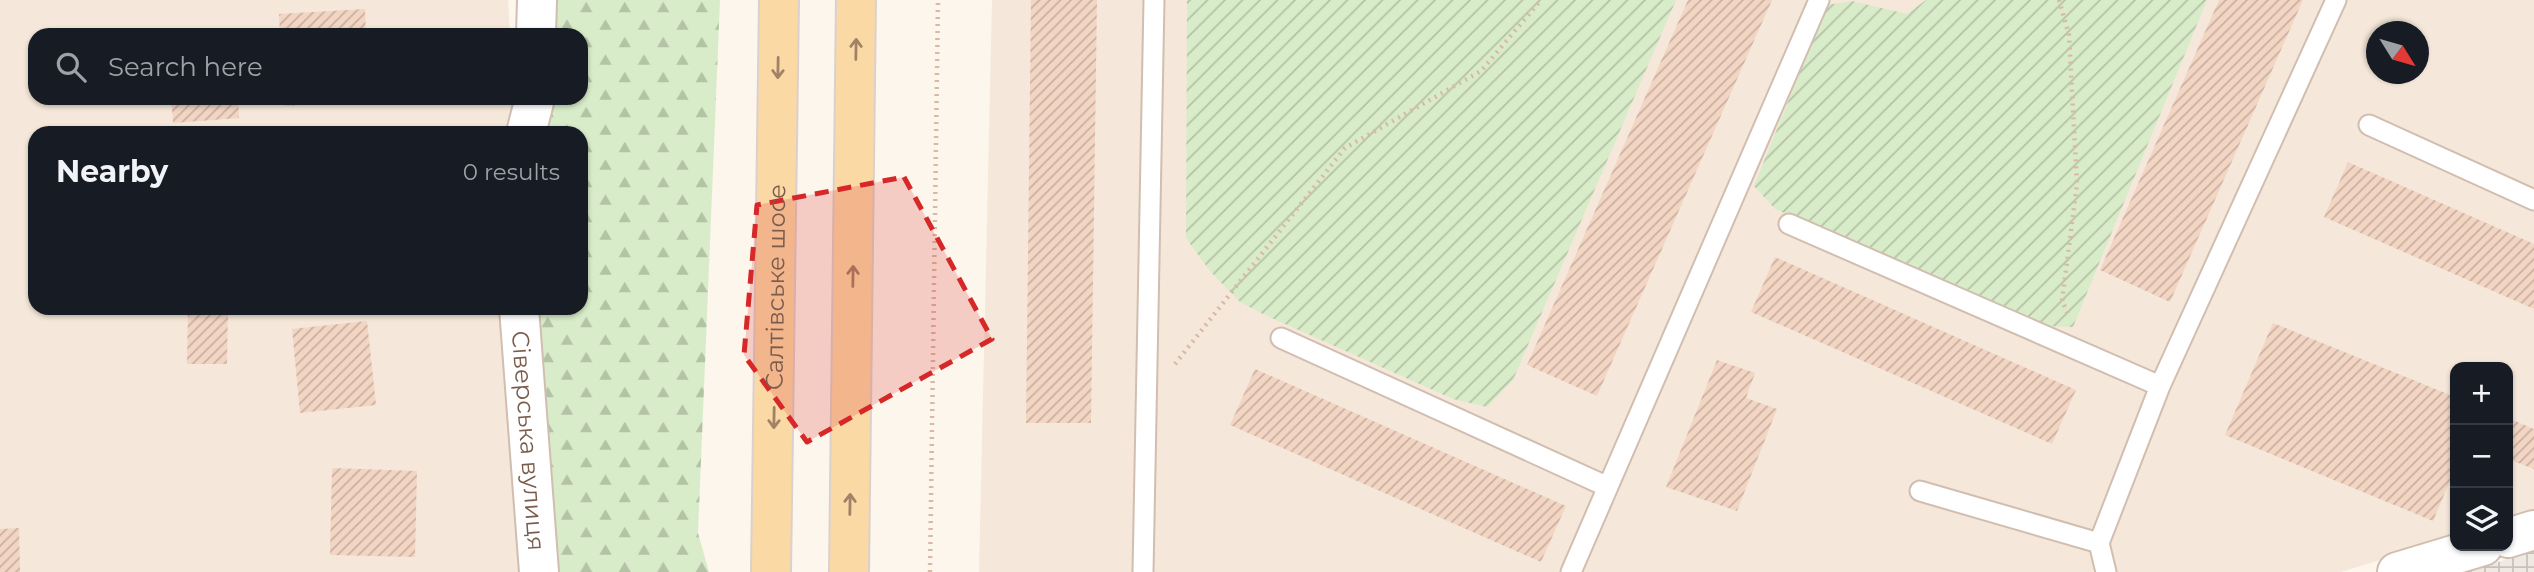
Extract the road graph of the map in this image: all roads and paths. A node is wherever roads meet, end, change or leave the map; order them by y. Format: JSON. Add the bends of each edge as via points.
{"nodes":[{"id":1,"x":537,"y":0,"type":"edge"},
{"id":2,"x":779,"y":0,"type":"edge"},
{"id":3,"x":856,"y":0,"type":"edge"},
{"id":4,"x":938,"y":0,"type":"edge"},
{"id":5,"x":1154,"y":0,"type":"edge"},
{"id":6,"x":1541,"y":0,"type":"edge"},
{"id":7,"x":1819,"y":0,"type":"edge"},
{"id":8,"x":2059,"y":0,"type":"edge"},
{"id":9,"x":2336,"y":0,"type":"edge"},
{"id":10,"x":537,"y":28,"type":"edge"},
{"id":11,"x":533,"y":105,"type":"edge"},
{"id":12,"x":2369,"y":125,"type":"dead end"},
{"id":13,"x":528,"y":126,"type":"edge"},
{"id":14,"x":2534,"y":200,"type":"edge"},
{"id":15,"x":1789,"y":224,"type":"dead end"},
{"id":16,"x":520,"y":315,"type":"edge"},
{"id":17,"x":1281,"y":338,"type":"dead end"},
{"id":18,"x":2082,"y":352,"type":"junction"},
{"id":19,"x":2160,"y":386,"type":"junction"},
{"id":20,"x":1147,"y":399,"type":"junction"},
{"id":21,"x":1608,"y":487,"type":"junction"},
{"id":22,"x":1920,"y":491,"type":"dead end"},
{"id":23,"x":2534,"y":530,"type":"edge"},
{"id":24,"x":2513,"y":536,"type":"edge"},
{"id":25,"x":2099,"y":543,"type":"junction"},
{"id":26,"x":2466,"y":551,"type":"edge"},
{"id":27,"x":539,"y":572,"type":"edge"},
{"id":28,"x":771,"y":572,"type":"edge"},
{"id":29,"x":849,"y":572,"type":"edge"},
{"id":30,"x":930,"y":572,"type":"edge"},
{"id":31,"x":1143,"y":572,"type":"edge"},
{"id":32,"x":1571,"y":572,"type":"edge"},
{"id":33,"x":2106,"y":572,"type":"edge"},
{"id":34,"x":2397,"y":572,"type":"edge"}],
"edges":[{"from":1,"to":10,"type":"street"},
{"from":2,"to":28,"type":"main road","name":"Салтівське шосе","one_way":true},
{"from":29,"to":3,"type":"main road","one_way":true},
{"from":4,"to":30,"type":"path"},
{"from":5,"to":20,"type":"lane"},
{"from":6,"to":20,"type":"path","via":[[1481,71],[1345,148]]},
{"from":7,"to":21,"type":"lane"},
{"from":8,"to":18,"type":"path","via":[[2069,35],[2077,184],[2063,301]]},
{"from":9,"to":19,"type":"lane"},
{"from":11,"to":13,"type":"street"},
{"from":12,"to":14,"type":"lane"},
{"from":15,"to":18,"type":"lane"},
{"from":16,"to":27,"type":"street","name":"Сіверська вулиця"},
{"from":17,"to":21,"type":"lane"},
{"from":18,"to":19,"type":"lane"},
{"from":19,"to":25,"type":"lane"},
{"from":20,"to":31,"type":"lane"},
{"from":21,"to":32,"type":"lane"},
{"from":22,"to":25,"type":"lane"},
{"from":23,"to":24,"type":"street"},
{"from":25,"to":33,"type":"lane"},
{"from":26,"to":34,"type":"street"}]}
